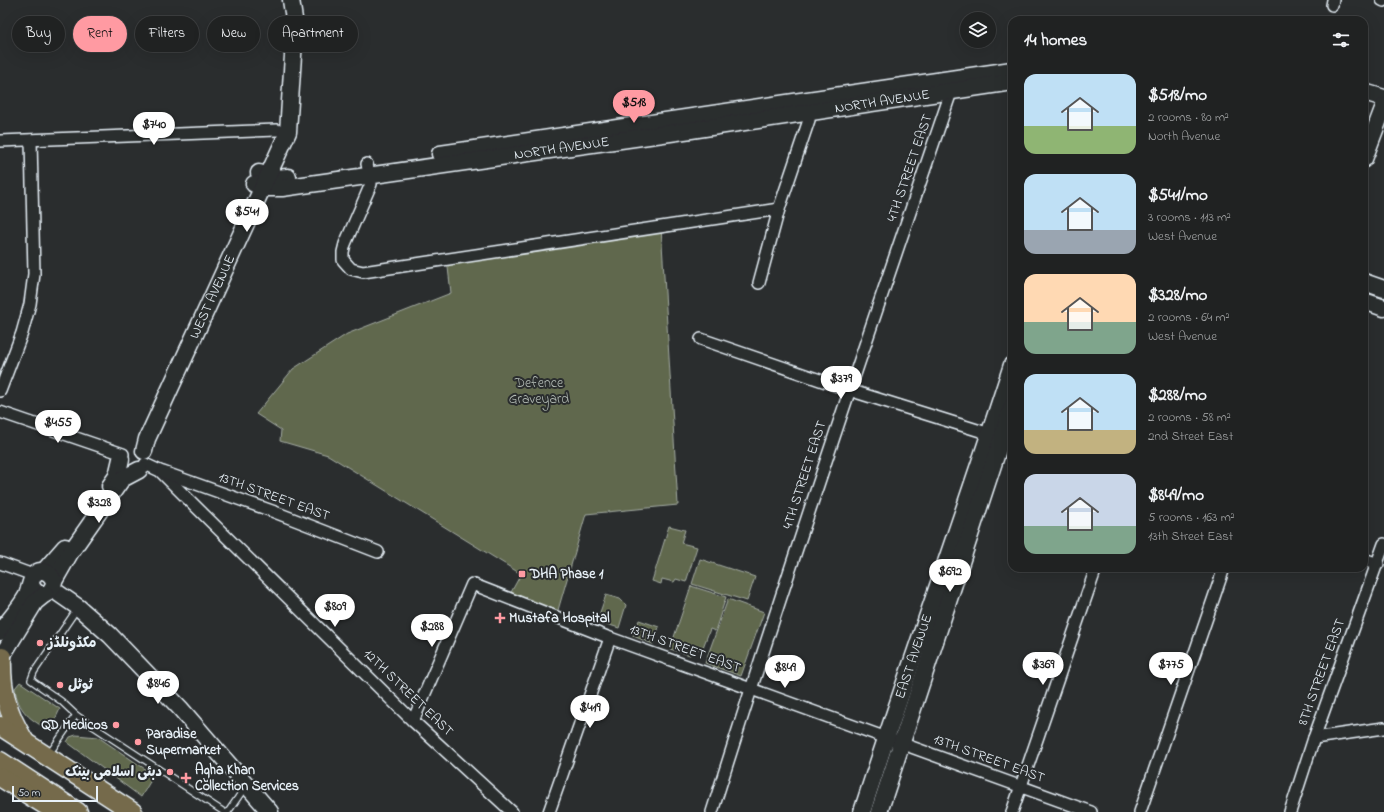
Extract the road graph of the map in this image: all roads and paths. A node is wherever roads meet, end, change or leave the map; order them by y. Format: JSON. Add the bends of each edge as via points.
{"nodes":[{"id":1,"x":280,"y":0,"type":"edge"},
{"id":2,"x":291,"y":0,"type":"edge"},
{"id":3,"x":1008,"y":71,"type":"edge"},
{"id":4,"x":1008,"y":82,"type":"edge"},
{"id":5,"x":949,"y":86,"type":"junction"},
{"id":6,"x":1368,"y":93,"type":"edge"},
{"id":7,"x":1384,"y":98,"type":"edge"},
{"id":8,"x":809,"y":106,"type":"junction"},
{"id":9,"x":1384,"y":106,"type":"edge"},
{"id":10,"x":277,"y":130,"type":"junction"},
{"id":11,"x":31,"y":140,"type":"junction"},
{"id":12,"x":0,"y":141,"type":"edge"},
{"id":13,"x":1368,"y":148,"type":"edge"},
{"id":14,"x":368,"y":169,"type":"junction"},
{"id":15,"x":261,"y":180,"type":"junction"},
{"id":16,"x":779,"y":209,"type":"junction"},
{"id":17,"x":759,"y":283,"type":"dead end"},
{"id":18,"x":1368,"y":283,"type":"edge"},
{"id":19,"x":1384,"y":289,"type":"edge"},
{"id":20,"x":1368,"y":302,"type":"edge"},
{"id":21,"x":1384,"y":308,"type":"edge"},
{"id":22,"x":701,"y":339,"type":"dead end"},
{"id":23,"x":849,"y":390,"type":"junction"},
{"id":24,"x":0,"y":391,"type":"edge"},
{"id":25,"x":1008,"y":392,"type":"edge"},
{"id":26,"x":0,"y":412,"type":"edge"},
{"id":27,"x":1008,"y":419,"type":"edge"},
{"id":28,"x":1001,"y":439,"type":"edge"},
{"id":29,"x":134,"y":458,"type":"junction"},
{"id":30,"x":160,"y":471,"type":"junction"},
{"id":31,"x":1384,"y":544,"type":"edge"},
{"id":32,"x":378,"y":552,"type":"dead end"},
{"id":33,"x":1368,"y":560,"type":"edge"},
{"id":34,"x":0,"y":563,"type":"edge"},
{"id":35,"x":1378,"y":564,"type":"junction"},
{"id":36,"x":1095,"y":572,"type":"edge"},
{"id":37,"x":1223,"y":572,"type":"edge"},
{"id":38,"x":43,"y":582,"type":"junction"},
{"id":39,"x":78,"y":607,"type":"junction"},
{"id":40,"x":0,"y":632,"type":"edge"},
{"id":41,"x":610,"y":638,"type":"junction"},
{"id":42,"x":1,"y":658,"type":"edge"},
{"id":43,"x":751,"y":688,"type":"junction"},
{"id":44,"x":76,"y":715,"type":"junction"},
{"id":45,"x":413,"y":721,"type":"junction"},
{"id":46,"x":0,"y":726,"type":"edge"},
{"id":47,"x":1384,"y":728,"type":"edge"},
{"id":48,"x":885,"y":738,"type":"junction"},
{"id":49,"x":1314,"y":738,"type":"junction"},
{"id":50,"x":24,"y":741,"type":"junction"},
{"id":51,"x":902,"y":744,"type":"junction"},
{"id":52,"x":48,"y":756,"type":"junction"},
{"id":53,"x":0,"y":761,"type":"edge"},
{"id":54,"x":0,"y":777,"type":"edge"},
{"id":55,"x":246,"y":786,"type":"junction"},
{"id":56,"x":1020,"y":786,"type":"junction"},
{"id":57,"x":56,"y":812,"type":"edge"},
{"id":58,"x":78,"y":812,"type":"edge"},
{"id":59,"x":133,"y":812,"type":"edge"},
{"id":60,"x":224,"y":812,"type":"edge"},
{"id":61,"x":228,"y":812,"type":"edge"},
{"id":62,"x":270,"y":812,"type":"edge"},
{"id":63,"x":512,"y":812,"type":"edge"},
{"id":64,"x":549,"y":812,"type":"edge"},
{"id":65,"x":712,"y":812,"type":"edge"},
{"id":66,"x":862,"y":812,"type":"edge"},
{"id":67,"x":879,"y":812,"type":"edge"},
{"id":68,"x":1012,"y":812,"type":"edge"},
{"id":69,"x":1092,"y":812,"type":"edge"},
{"id":70,"x":1140,"y":812,"type":"edge"},
{"id":71,"x":1290,"y":812,"type":"edge"}],
"edges":[{"from":1,"to":10,"type":"street","name":"WEST AVENUE","via":[[285,25]]},
{"from":2,"to":15,"type":"street","name":"WEST AVENUE","via":[[295,25],[288,132]]},
{"from":3,"to":5,"type":"street","name":"NORTH AVENUE"},
{"from":4,"to":5,"type":"street","name":"NORTH AVENUE"},
{"from":5,"to":8,"type":"street","name":"NORTH AVENUE"},
{"from":5,"to":23,"type":"street","name":"4TH STREET EAST","via":[[949,98]]},
{"from":6,"to":7,"type":"street"},
{"from":8,"to":14,"type":"street","name":"NORTH AVENUE","via":[[691,130]]},
{"from":8,"to":16,"type":"street","via":[[809,120]]},
{"from":9,"to":13,"type":"street"},
{"from":10,"to":11,"type":"street"},
{"from":10,"to":15,"type":"street","name":"WEST AVENUE"},
{"from":11,"to":12,"type":"street"},
{"from":11,"to":24,"type":"street","via":[[34,274],[30,304],[22,333]]},
{"from":14,"to":15,"type":"street","name":"NORTH AVENUE"},
{"from":14,"to":16,"type":"street","via":[[371,184],[343,252],[343,260],[351,269],[364,272]]},
{"from":15,"to":29,"type":"street","name":"WEST AVENUE","via":[[140,437]]},
{"from":16,"to":17,"type":"street"},
{"from":18,"to":19,"type":"street"},
{"from":20,"to":21,"type":"street"},
{"from":22,"to":23,"type":"street"},
{"from":23,"to":28,"type":"street"},
{"from":23,"to":43,"type":"street","name":"4TH STREET EAST"},
{"from":25,"to":28,"type":"street","name":"EAST AVENUE"},
{"from":26,"to":29,"type":"street","name":"12TH STREET EAST"},
{"from":27,"to":28,"type":"street","name":"EAST AVENUE"},
{"from":28,"to":48,"type":"street","name":"EAST AVENUE"},
{"from":28,"to":51,"type":"street","name":"EAST AVENUE"},
{"from":29,"to":30,"type":"street","name":"12TH STREET EAST"},
{"from":29,"to":38,"type":"street","name":"WEST AVENUE","via":[[117,476],[62,550]]},
{"from":30,"to":32,"type":"street","name":"13TH STREET EAST"},
{"from":30,"to":45,"type":"street","name":"12TH STREET EAST"},
{"from":31,"to":35,"type":"street","name":"8TH STREET EAST"},
{"from":33,"to":35,"type":"street"},
{"from":34,"to":38,"type":"street"},
{"from":35,"to":49,"type":"street","name":"8TH STREET EAST"},
{"from":36,"to":56,"type":"street"},
{"from":37,"to":70,"type":"street"},
{"from":38,"to":39,"type":"street"},
{"from":38,"to":40,"type":"street","name":"WEST AVENUE","via":[[27,596]]},
{"from":38,"to":42,"type":"street","name":"WEST AVENUE","via":[[36,602]]},
{"from":39,"to":44,"type":"lane","via":[[31,680],[62,701]]},
{"from":39,"to":55,"type":"street","via":[[110,635],[180,708]]},
{"from":41,"to":43,"type":"street","name":"13TH STREET EAST"},
{"from":41,"to":45,"type":"street","name":"13TH STREET EAST","via":[[472,584]]},
{"from":41,"to":64,"type":"street"},
{"from":42,"to":50,"type":"main road","via":[[5,697],[15,726]]},
{"from":43,"to":48,"type":"street","name":"13TH STREET EAST"},
{"from":43,"to":65,"type":"street","name":"4TH STREET EAST"},
{"from":44,"to":52,"type":"lane"},
{"from":44,"to":60,"type":"lane"},
{"from":45,"to":63,"type":"street","name":"12TH STREET EAST"},
{"from":46,"to":50,"type":"main road"},
{"from":47,"to":49,"type":"street"},
{"from":48,"to":51,"type":"street","name":"13TH STREET EAST"},
{"from":48,"to":66,"type":"street","name":"EAST AVENUE"},
{"from":49,"to":71,"type":"street","name":"8TH STREET EAST"},
{"from":50,"to":52,"type":"main road"},
{"from":51,"to":56,"type":"street","name":"13TH STREET EAST"},
{"from":51,"to":67,"type":"street","name":"EAST AVENUE"},
{"from":52,"to":59,"type":"main road"},
{"from":53,"to":58,"type":"main road"},
{"from":54,"to":57,"type":"main road"},
{"from":55,"to":61,"type":"lane"},
{"from":55,"to":62,"type":"street"},
{"from":56,"to":68,"type":"street"},
{"from":56,"to":69,"type":"street","name":"13TH STREET EAST"}]}
